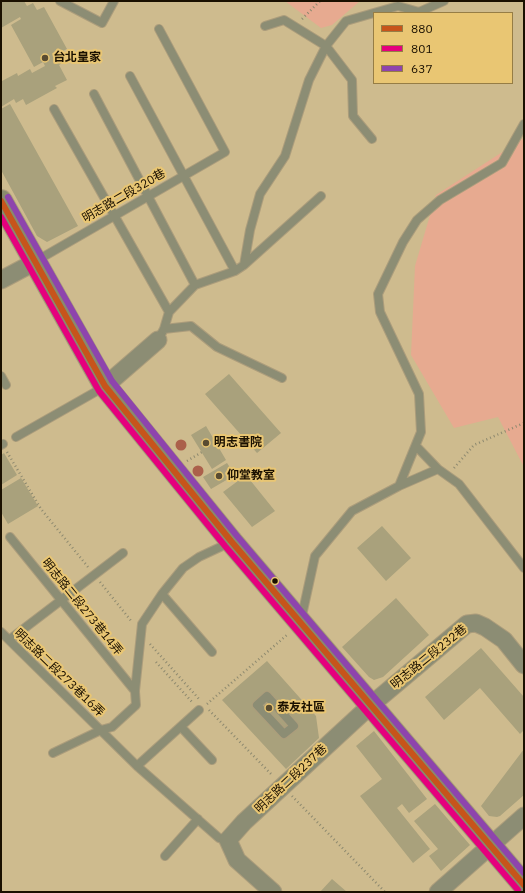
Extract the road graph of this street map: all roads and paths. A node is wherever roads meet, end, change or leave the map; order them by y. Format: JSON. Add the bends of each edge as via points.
{"nodes":[{"id":1,"x":60,"y":1,"type":"edge"},
{"id":2,"x":114,"y":1,"type":"edge"},
{"id":3,"x":444,"y":1,"type":"edge"},
{"id":4,"x":377,"y":12,"type":"edge"},
{"id":5,"x":419,"y":12,"type":"edge"},
{"id":6,"x":419,"y":12,"type":"edge"},
{"id":7,"x":373,"y":13,"type":"edge"},
{"id":8,"x":265,"y":26,"type":"dead end"},
{"id":9,"x":159,"y":29,"type":"dead end"},
{"id":10,"x":326,"y":46,"type":"junction"},
{"id":11,"x":130,"y":76,"type":"dead end"},
{"id":12,"x":94,"y":94,"type":"dead end"},
{"id":13,"x":54,"y":109,"type":"dead end"},
{"id":14,"x":524,"y":124,"type":"edge"},
{"id":15,"x":372,"y":139,"type":"dead end"},
{"id":16,"x":184,"y":176,"type":"junction"},
{"id":17,"x":149,"y":196,"type":"junction"},
{"id":18,"x":321,"y":196,"type":"dead end"},
{"id":19,"x":1,"y":201,"type":"edge"},
{"id":20,"x":115,"y":215,"type":"junction"},
{"id":21,"x":35,"y":262,"type":"junction"},
{"id":22,"x":244,"y":265,"type":"junction"},
{"id":23,"x":235,"y":271,"type":"junction"},
{"id":24,"x":1,"y":280,"type":"edge"},
{"id":25,"x":195,"y":285,"type":"junction"},
{"id":26,"x":169,"y":312,"type":"junction"},
{"id":27,"x":161,"y":335,"type":"junction"},
{"id":28,"x":1,"y":376,"type":"edge"},
{"id":29,"x":282,"y":378,"type":"dead end"},
{"id":30,"x":6,"y":385,"type":"dead end"},
{"id":31,"x":105,"y":386,"type":"junction"},
{"id":32,"x":524,"y":423,"type":"edge"},
{"id":33,"x":16,"y":437,"type":"dead end"},
{"id":34,"x":2,"y":445,"type":"edge"},
{"id":35,"x":416,"y":446,"type":"junction"},
{"id":36,"x":438,"y":469,"type":"junction"},
{"id":37,"x":399,"y":486,"type":"junction"},
{"id":38,"x":10,"y":537,"type":"dead end"},
{"id":39,"x":231,"y":541,"type":"junction"},
{"id":40,"x":123,"y":553,"type":"dead end"},
{"id":41,"x":524,"y":568,"type":"edge"},
{"id":42,"x":94,"y":575,"type":"junction"},
{"id":43,"x":162,"y":594,"type":"junction"},
{"id":44,"x":61,"y":602,"type":"junction"},
{"id":45,"x":301,"y":623,"type":"junction"},
{"id":46,"x":1,"y":632,"type":"edge"},
{"id":47,"x":141,"y":634,"type":"junction"},
{"id":48,"x":9,"y":640,"type":"junction"},
{"id":49,"x":212,"y":652,"type":"dead end"},
{"id":50,"x":156,"y":662,"type":"dead end"},
{"id":51,"x":524,"y":665,"type":"edge"},
{"id":52,"x":135,"y":691,"type":"junction"},
{"id":53,"x":200,"y":700,"type":"dead end"},
{"id":54,"x":371,"y":705,"type":"junction"},
{"id":55,"x":202,"y":708,"type":"junction"},
{"id":56,"x":181,"y":727,"type":"junction"},
{"id":57,"x":101,"y":730,"type":"junction"},
{"id":58,"x":289,"y":730,"type":"joint"},
{"id":59,"x":53,"y":754,"type":"dead end"},
{"id":60,"x":212,"y":760,"type":"dead end"},
{"id":61,"x":137,"y":766,"type":"junction"},
{"id":62,"x":283,"y":787,"type":"junction"},
{"id":63,"x":524,"y":816,"type":"edge"},
{"id":64,"x":198,"y":819,"type":"junction"},
{"id":65,"x":228,"y":840,"type":"junction"},
{"id":66,"x":489,"y":846,"type":"junction"},
{"id":67,"x":165,"y":856,"type":"dead end"},
{"id":68,"x":524,"y":885,"type":"edge"},
{"id":69,"x":272,"y":892,"type":"edge"},
{"id":70,"x":385,"y":892,"type":"edge"},
{"id":71,"x":438,"y":892,"type":"edge"}],
"edges":[{"from":1,"to":2,"type":"lane","via":[[102,23]]},
{"from":3,"to":5,"type":"lane"},
{"from":4,"to":6,"type":"lane","via":[[398,6]]},
{"from":7,"to":10,"type":"lane","via":[[346,21]]},
{"from":8,"to":10,"type":"lane","via":[[284,20]]},
{"from":9,"to":16,"type":"lane","name":"明志路二段320巷","via":[[225,152]]},
{"from":10,"to":15,"type":"lane","via":[[352,80],[353,116]]},
{"from":10,"to":22,"type":"lane","via":[[309,80],[285,156],[260,194]]},
{"from":11,"to":16,"type":"lane"},
{"from":12,"to":17,"type":"lane"},
{"from":13,"to":20,"type":"lane"},
{"from":14,"to":35,"type":"lane","via":[[502,163],[440,200],[417,220],[403,242],[378,294],[380,312],[418,394],[421,432]]},
{"from":16,"to":17,"type":"lane","name":"明志路二段320巷"},
{"from":16,"to":23,"type":"lane"},
{"from":17,"to":20,"type":"lane","name":"明志路二段320巷"},
{"from":17,"to":25,"type":"lane"},
{"from":18,"to":22,"type":"lane"},
{"from":19,"to":21,"type":"main road"},
{"from":20,"to":21,"type":"lane","name":"明志路二段320巷"},
{"from":20,"to":26,"type":"lane"},
{"from":21,"to":24,"type":"street"},
{"from":21,"to":31,"type":"main road"},
{"from":22,"to":23,"type":"lane"},
{"from":23,"to":25,"type":"lane"},
{"from":25,"to":26,"type":"lane"},
{"from":26,"to":27,"type":"lane"},
{"from":27,"to":29,"type":"lane","via":[[191,326],[217,347]]},
{"from":27,"to":31,"type":"street"},
{"from":28,"to":30,"type":"lane"},
{"from":31,"to":33,"type":"lane"},
{"from":31,"to":39,"type":"main road"},
{"from":32,"to":36,"type":"path","via":[[474,445],[453,469]]},
{"from":34,"to":42,"type":"path","via":[[41,508]]},
{"from":35,"to":36,"type":"lane"},
{"from":35,"to":37,"type":"lane"},
{"from":36,"to":37,"type":"lane"},
{"from":36,"to":41,"type":"lane","via":[[459,484]]},
{"from":37,"to":45,"type":"lane","via":[[352,512],[315,556]]},
{"from":38,"to":44,"type":"lane","name":"明志路二段273巷14弄"},
{"from":39,"to":43,"type":"lane","via":[[183,568]]},
{"from":39,"to":45,"type":"main road"},
{"from":40,"to":42,"type":"lane"},
{"from":42,"to":44,"type":"lane"},
{"from":42,"to":47,"type":"path"},
{"from":43,"to":47,"type":"lane","via":[[142,624]]},
{"from":43,"to":49,"type":"lane"},
{"from":44,"to":48,"type":"lane"},
{"from":44,"to":52,"type":"lane","name":"明志路二段273巷14弄"},
{"from":45,"to":54,"type":"main road"},
{"from":45,"to":55,"type":"path"},
{"from":46,"to":48,"type":"lane","name":"明志路二段273巷16弄"},
{"from":47,"to":52,"type":"lane"},
{"from":47,"to":53,"type":"path"},
{"from":48,"to":57,"type":"lane","name":"明志路二段273巷16弄"},
{"from":50,"to":55,"type":"path"},
{"from":51,"to":54,"type":"street","name":"明志路二段232巷","via":[[504,640],[485,627],[467,624]]},
{"from":52,"to":57,"type":"lane","via":[[136,706],[112,727]]},
{"from":54,"to":62,"type":"street","name":"明志路二段237巷"},
{"from":54,"to":66,"type":"main road"},
{"from":55,"to":56,"type":"lane"},
{"from":55,"to":62,"type":"path"},
{"from":56,"to":60,"type":"lane"},
{"from":56,"to":61,"type":"lane"},
{"from":57,"to":59,"type":"lane"},
{"from":57,"to":61,"type":"lane","name":"明志路二段273巷16弄"},
{"from":58,"to":58,"type":"lane","via":[[284,734],[257,705],[267,696],[294,726]]},
{"from":61,"to":64,"type":"lane","name":"明志路二段273巷16弄"},
{"from":62,"to":65,"type":"street","name":"明志路二段237巷"},
{"from":62,"to":70,"type":"path"},
{"from":63,"to":66,"type":"street"},
{"from":64,"to":65,"type":"lane","name":"明志路二段273巷16弄","via":[[220,838]]},
{"from":64,"to":67,"type":"lane"},
{"from":65,"to":69,"type":"street","via":[[237,860]]},
{"from":66,"to":68,"type":"main road"},
{"from":66,"to":71,"type":"street"}]}
